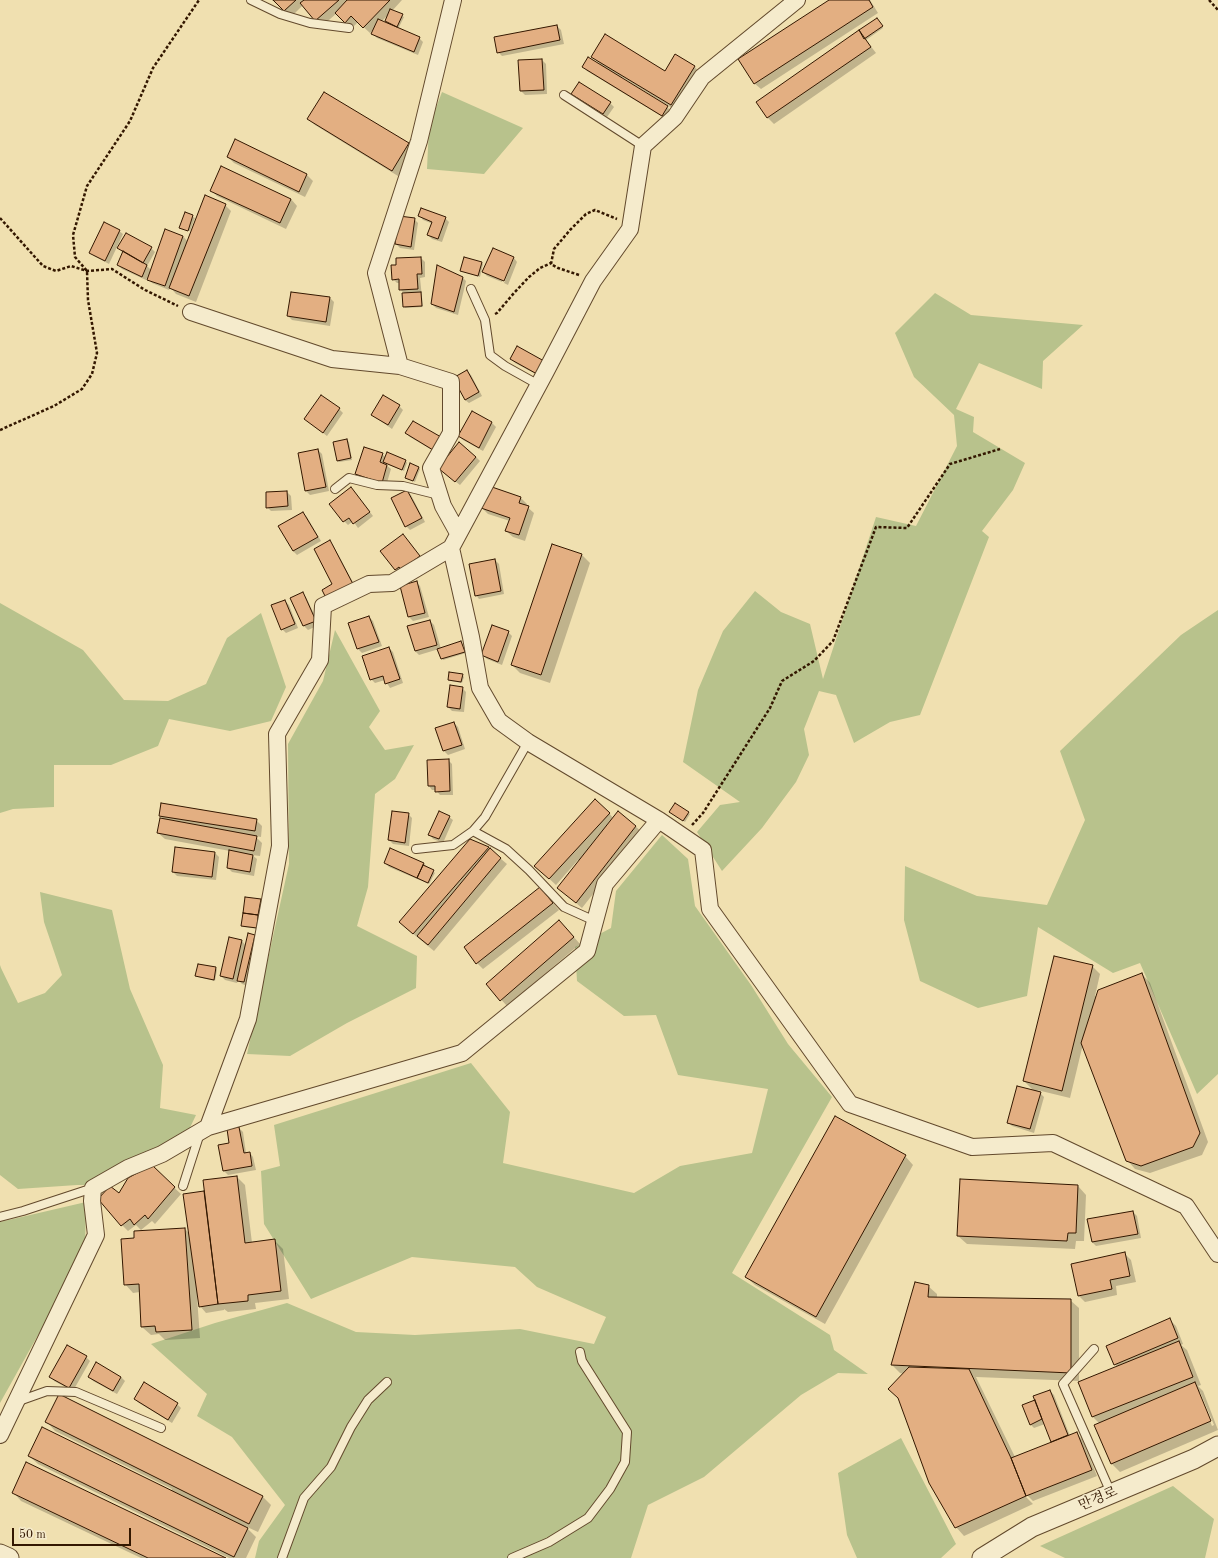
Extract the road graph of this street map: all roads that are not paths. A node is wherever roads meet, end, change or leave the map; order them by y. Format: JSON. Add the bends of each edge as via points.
{"nodes":[{"id":1,"x":252,"y":0,"type":"edge"},
{"id":2,"x":453,"y":0,"type":"edge"},
{"id":3,"x":797,"y":0,"type":"edge"},
{"id":4,"x":349,"y":28,"type":"dead end"},
{"id":5,"x":564,"y":95,"type":"dead end"},
{"id":6,"x":643,"y":146,"type":"junction"},
{"id":7,"x":471,"y":289,"type":"dead end"},
{"id":8,"x":191,"y":312,"type":"road end"},
{"id":9,"x":400,"y":366,"type":"junction"},
{"id":10,"x":539,"y":385,"type":"junction"},
{"id":11,"x":335,"y":489,"type":"dead end"},
{"id":12,"x":439,"y":494,"type":"junction"},
{"id":13,"x":458,"y":533,"type":"junction"},
{"id":14,"x":451,"y":548,"type":"junction"},
{"id":15,"x":528,"y":742,"type":"junction"},
{"id":16,"x":659,"y":820,"type":"junction"},
{"id":17,"x":473,"y":831,"type":"junction"},
{"id":18,"x":416,"y":849,"type":"dead end"},
{"id":19,"x":595,"y":921,"type":"junction"},
{"id":20,"x":204,"y":1130,"type":"junction"},
{"id":21,"x":183,"y":1186,"type":"dead end"},
{"id":22,"x":93,"y":1188,"type":"junction"},
{"id":23,"x":0,"y":1217,"type":"edge"},
{"id":24,"x":1218,"y":1254,"type":"edge"},
{"id":25,"x":1094,"y":1349,"type":"dead end"},
{"id":26,"x":580,"y":1352,"type":"dead end"},
{"id":27,"x":387,"y":1382,"type":"dead end"},
{"id":28,"x":16,"y":1403,"type":"junction"},
{"id":29,"x":161,"y":1428,"type":"dead end"},
{"id":30,"x":0,"y":1435,"type":"edge"},
{"id":31,"x":1218,"y":1446,"type":"edge"},
{"id":32,"x":1111,"y":1494,"type":"junction"},
{"id":33,"x":0,"y":1554,"type":"edge"},
{"id":34,"x":9,"y":1558,"type":"edge"},
{"id":35,"x":282,"y":1558,"type":"edge"},
{"id":36,"x":512,"y":1558,"type":"edge"},
{"id":37,"x":982,"y":1558,"type":"edge"}],
"edges":[{"from":1,"to":4,"type":"lane","via":[[280,14],[310,23]]},
{"from":2,"to":9,"type":"street","via":[[419,141],[376,273]]},
{"from":3,"to":6,"type":"street","via":[[702,77],[675,117]]},
{"from":5,"to":6,"type":"lane"},
{"from":6,"to":10,"type":"street","via":[[631,227],[593,281]]},
{"from":7,"to":10,"type":"lane","via":[[484,318],[490,355]]},
{"from":8,"to":9,"type":"street","via":[[332,360]]},
{"from":9,"to":12,"type":"street","via":[[451,382],[450,432],[431,468]]},
{"from":10,"to":13,"type":"street"},
{"from":11,"to":12,"type":"lane","via":[[350,478],[377,485],[403,486]]},
{"from":12,"to":13,"type":"street"},
{"from":13,"to":14,"type":"street"},
{"from":14,"to":15,"type":"street","via":[[480,688],[498,721]]},
{"from":14,"to":20,"type":"street","via":[[392,583],[369,584],[323,606],[320,660],[277,734],[280,846],[248,1019]]},
{"from":15,"to":16,"type":"street"},
{"from":15,"to":17,"type":"lane","via":[[485,817]]},
{"from":16,"to":19,"type":"street","via":[[605,884]]},
{"from":16,"to":24,"type":"street","via":[[703,850],[710,909],[850,1104],[972,1147],[1053,1143],[1186,1206]]},
{"from":17,"to":18,"type":"lane","via":[[453,845]]},
{"from":17,"to":19,"type":"lane","via":[[506,849],[530,870],[564,907]]},
{"from":19,"to":20,"type":"street","via":[[587,951],[462,1054]]},
{"from":20,"to":21,"type":"lane"},
{"from":20,"to":22,"type":"street"},
{"from":22,"to":23,"type":"lane"},
{"from":22,"to":28,"type":"street","via":[[96,1235]]},
{"from":25,"to":32,"type":"lane","via":[[1063,1384]]},
{"from":26,"to":36,"type":"lane","via":[[582,1362],[626,1432],[625,1462],[610,1489],[588,1518],[549,1542]]},
{"from":27,"to":35,"type":"lane","via":[[368,1400],[331,1467],[304,1498]]},
{"from":28,"to":29,"type":"lane","via":[[47,1391],[76,1392]]},
{"from":28,"to":30,"type":"street"},
{"from":31,"to":32,"type":"street","name":"만경로","via":[[1194,1459]]},
{"from":32,"to":37,"type":"street","name":"만경로","via":[[1032,1527]]},
{"from":33,"to":34,"type":"street"}]}
